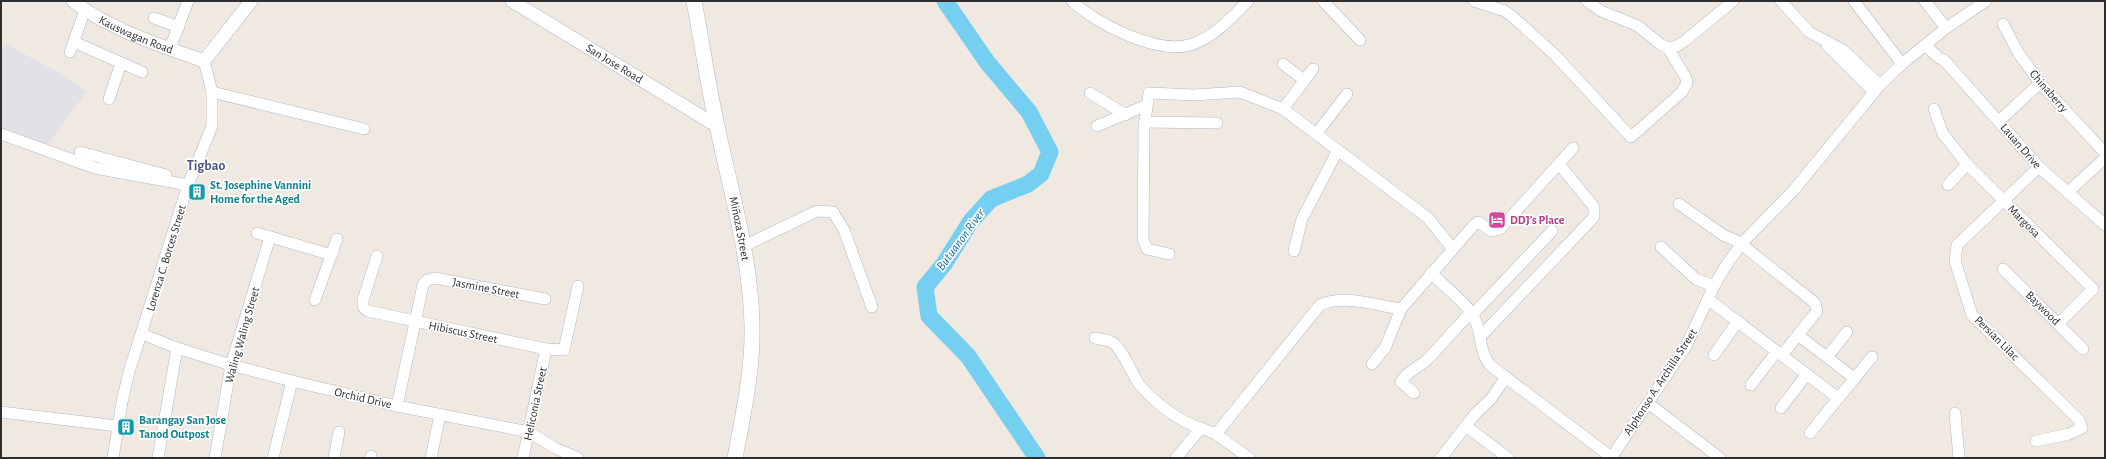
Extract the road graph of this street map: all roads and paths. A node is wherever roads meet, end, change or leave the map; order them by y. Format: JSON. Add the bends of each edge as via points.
{"nodes":[{"id":1,"x":73,"y":1,"type":"edge"},
{"id":2,"x":188,"y":1,"type":"edge"},
{"id":3,"x":252,"y":1,"type":"edge"},
{"id":4,"x":512,"y":1,"type":"edge"},
{"id":5,"x":694,"y":1,"type":"edge"},
{"id":6,"x":1072,"y":1,"type":"edge"},
{"id":7,"x":1248,"y":1,"type":"edge"},
{"id":8,"x":1323,"y":1,"type":"edge"},
{"id":9,"x":1474,"y":1,"type":"edge"},
{"id":10,"x":1588,"y":1,"type":"edge"},
{"id":11,"x":1733,"y":1,"type":"edge"},
{"id":12,"x":1782,"y":1,"type":"edge"},
{"id":13,"x":1854,"y":1,"type":"edge"},
{"id":14,"x":1925,"y":1,"type":"edge"},
{"id":15,"x":1986,"y":1,"type":"edge"},
{"id":16,"x":85,"y":10,"type":"junction"},
{"id":17,"x":154,"y":18,"type":"dead end"},
{"id":18,"x":2003,"y":24,"type":"dead end"},
{"id":19,"x":179,"y":27,"type":"junction"},
{"id":20,"x":1946,"y":28,"type":"junction"},
{"id":21,"x":1360,"y":40,"type":"dead end"},
{"id":22,"x":1929,"y":42,"type":"junction"},
{"id":23,"x":170,"y":48,"type":"junction"},
{"id":24,"x":1668,"y":48,"type":"junction"},
{"id":25,"x":204,"y":61,"type":"junction"},
{"id":26,"x":121,"y":63,"type":"junction"},
{"id":27,"x":1283,"y":64,"type":"dead end"},
{"id":28,"x":1902,"y":64,"type":"junction"},
{"id":29,"x":1313,"y":68,"type":"dead end"},
{"id":30,"x":142,"y":72,"type":"dead end"},
{"id":31,"x":1304,"y":80,"type":"junction"},
{"id":32,"x":2040,"y":83,"type":"junction"},
{"id":33,"x":1877,"y":89,"type":"junction"},
{"id":34,"x":212,"y":92,"type":"junction"},
{"id":35,"x":1090,"y":93,"type":"dead end"},
{"id":36,"x":1347,"y":94,"type":"dead end"},
{"id":37,"x":109,"y":99,"type":"dead end"},
{"id":38,"x":1147,"y":106,"type":"junction"},
{"id":39,"x":1934,"y":108,"type":"dead end"},
{"id":40,"x":1282,"y":109,"type":"junction"},
{"id":41,"x":1126,"y":114,"type":"junction"},
{"id":42,"x":1999,"y":121,"type":"junction"},
{"id":43,"x":1145,"y":122,"type":"junction"},
{"id":44,"x":1217,"y":123,"type":"dead end"},
{"id":45,"x":716,"y":126,"type":"junction"},
{"id":46,"x":1097,"y":126,"type":"dead end"},
{"id":47,"x":364,"y":129,"type":"dead end"},
{"id":48,"x":1,"y":134,"type":"edge"},
{"id":49,"x":1316,"y":134,"type":"junction"},
{"id":50,"x":1573,"y":148,"type":"dead end"},
{"id":51,"x":1338,"y":150,"type":"junction"},
{"id":52,"x":80,"y":152,"type":"dead end"},
{"id":53,"x":2105,"y":153,"type":"edge"},
{"id":54,"x":2105,"y":158,"type":"edge"},
{"id":55,"x":1559,"y":164,"type":"junction"},
{"id":56,"x":1967,"y":164,"type":"junction"},
{"id":57,"x":2039,"y":167,"type":"junction"},
{"id":58,"x":189,"y":183,"type":"junction"},
{"id":59,"x":1948,"y":185,"type":"dead end"},
{"id":60,"x":2068,"y":192,"type":"junction"},
{"id":61,"x":2004,"y":201,"type":"junction"},
{"id":62,"x":1679,"y":204,"type":"dead end"},
{"id":63,"x":2105,"y":225,"type":"edge"},
{"id":64,"x":1552,"y":231,"type":"dead end"},
{"id":65,"x":257,"y":234,"type":"dead end"},
{"id":66,"x":270,"y":237,"type":"junction"},
{"id":67,"x":337,"y":239,"type":"dead end"},
{"id":68,"x":1741,"y":244,"type":"junction"},
{"id":69,"x":742,"y":247,"type":"junction"},
{"id":70,"x":1452,"y":248,"type":"junction"},
{"id":71,"x":1661,"y":248,"type":"dead end"},
{"id":72,"x":1294,"y":251,"type":"dead end"},
{"id":73,"x":1169,"y":254,"type":"dead end"},
{"id":74,"x":332,"y":255,"type":"junction"},
{"id":75,"x":377,"y":256,"type":"dead end"},
{"id":76,"x":2003,"y":268,"type":"dead end"},
{"id":77,"x":1431,"y":273,"type":"junction"},
{"id":78,"x":578,"y":286,"type":"dead end"},
{"id":79,"x":1714,"y":286,"type":"junction"},
{"id":80,"x":545,"y":299,"type":"dead end"},
{"id":81,"x":1708,"y":299,"type":"junction"},
{"id":82,"x":315,"y":300,"type":"dead end"},
{"id":83,"x":872,"y":307,"type":"dead end"},
{"id":84,"x":1401,"y":309,"type":"junction"},
{"id":85,"x":1472,"y":313,"type":"junction"},
{"id":86,"x":1738,"y":321,"type":"junction"},
{"id":87,"x":416,"y":322,"type":"junction"},
{"id":88,"x":2059,"y":324,"type":"junction"},
{"id":89,"x":1847,"y":332,"type":"dead end"},
{"id":90,"x":1798,"y":335,"type":"junction"},
{"id":91,"x":147,"y":336,"type":"dead end"},
{"id":92,"x":1481,"y":336,"type":"junction"},
{"id":93,"x":1095,"y":338,"type":"dead end"},
{"id":94,"x":177,"y":348,"type":"junction"},
{"id":95,"x":546,"y":349,"type":"junction"},
{"id":96,"x":2083,"y":349,"type":"dead end"},
{"id":97,"x":1779,"y":353,"type":"junction"},
{"id":98,"x":1714,"y":355,"type":"dead end"},
{"id":99,"x":1827,"y":357,"type":"junction"},
{"id":100,"x":1872,"y":357,"type":"dead end"},
{"id":101,"x":1372,"y":364,"type":"dead end"},
{"id":102,"x":231,"y":365,"type":"junction"},
{"id":103,"x":1807,"y":374,"type":"junction"},
{"id":104,"x":1506,"y":377,"type":"junction"},
{"id":105,"x":1854,"y":378,"type":"junction"},
{"id":106,"x":292,"y":382,"type":"junction"},
{"id":107,"x":1751,"y":386,"type":"dead end"},
{"id":108,"x":1414,"y":393,"type":"dead end"},
{"id":109,"x":1838,"y":398,"type":"junction"},
{"id":110,"x":1648,"y":403,"type":"junction"},
{"id":111,"x":397,"y":406,"type":"junction"},
{"id":112,"x":1781,"y":408,"type":"dead end"},
{"id":113,"x":1,"y":412,"type":"edge"},
{"id":114,"x":1955,"y":413,"type":"dead end"},
{"id":115,"x":440,"y":415,"type":"junction"},
{"id":116,"x":117,"y":426,"type":"junction"},
{"id":117,"x":1467,"y":427,"type":"junction"},
{"id":118,"x":1201,"y":428,"type":"junction"},
{"id":119,"x":339,"y":432,"type":"dead end"},
{"id":120,"x":529,"y":432,"type":"junction"},
{"id":121,"x":1810,"y":433,"type":"dead end"},
{"id":122,"x":1216,"y":434,"type":"junction"},
{"id":123,"x":2036,"y":441,"type":"dead end"},
{"id":124,"x":1611,"y":457,"type":"edge"},
{"id":125,"x":113,"y":458,"type":"edge"},
{"id":126,"x":158,"y":458,"type":"edge"},
{"id":127,"x":214,"y":458,"type":"edge"},
{"id":128,"x":273,"y":458,"type":"edge"},
{"id":129,"x":334,"y":458,"type":"edge"},
{"id":130,"x":431,"y":458,"type":"edge"},
{"id":131,"x":524,"y":458,"type":"edge"},
{"id":132,"x":578,"y":458,"type":"edge"},
{"id":133,"x":735,"y":458,"type":"edge"},
{"id":134,"x":1176,"y":458,"type":"edge"},
{"id":135,"x":1249,"y":458,"type":"edge"},
{"id":136,"x":1441,"y":458,"type":"edge"},
{"id":137,"x":1508,"y":458,"type":"edge"},
{"id":138,"x":1720,"y":458,"type":"edge"},
{"id":139,"x":1959,"y":458,"type":"edge"}],
"edges":[{"from":1,"to":16,"type":"street","name":"Kauswagan Road"},
{"from":2,"to":19,"type":"street"},
{"from":3,"to":25,"type":"street"},
{"from":4,"to":45,"type":"street","name":"San Jose Road"},
{"from":5,"to":45,"type":"main road","name":"Miñoza Street"},
{"from":6,"to":7,"type":"street","via":[[1090,16],[1143,41],[1179,47],[1193,44],[1211,35]]},
{"from":8,"to":21,"type":"street"},
{"from":9,"to":24,"type":"street","via":[[1505,12],[1514,18],[1554,54],[1631,137],[1682,92],[1687,83]]},
{"from":10,"to":24,"type":"street","via":[[1601,11],[1638,26]]},
{"from":11,"to":24,"type":"street","via":[[1686,40]]},
{"from":12,"to":33,"type":"street","via":[[1800,23],[1824,42],[1843,50]]},
{"from":13,"to":28,"type":"street"},
{"from":14,"to":20,"type":"street"},
{"from":15,"to":20,"type":"street"},
{"from":16,"to":23,"type":"street","name":"Kauswagan Road"},
{"from":16,"to":26,"type":"street","via":[[72,47]]},
{"from":17,"to":19,"type":"street"},
{"from":18,"to":32,"type":"street","name":"Chinaberry","via":[[2019,54]]},
{"from":19,"to":23,"type":"street"},
{"from":20,"to":22,"type":"street"},
{"from":22,"to":28,"type":"street"},
{"from":22,"to":42,"type":"street","name":"Lauan Drive","via":[[1938,58],[1944,60]]},
{"from":23,"to":25,"type":"street","name":"Kauswagan Road"},
{"from":25,"to":34,"type":"street","name":"Lorenza C. Borces Street"},
{"from":26,"to":30,"type":"street"},
{"from":26,"to":37,"type":"street"},
{"from":27,"to":31,"type":"street"},
{"from":28,"to":33,"type":"street"},
{"from":29,"to":31,"type":"street"},
{"from":31,"to":40,"type":"street"},
{"from":32,"to":42,"type":"street"},
{"from":32,"to":53,"type":"street","name":"Chinaberry"},
{"from":33,"to":68,"type":"street","name":"Alphonso A. Archilla Street","via":[[1793,191]]},
{"from":34,"to":47,"type":"street"},
{"from":34,"to":58,"type":"street","name":"Lorenza C. Borces Street","via":[[212,126]]},
{"from":35,"to":41,"type":"street"},
{"from":36,"to":49,"type":"street"},
{"from":38,"to":40,"type":"street","via":[[1149,93],[1194,95],[1240,92]]},
{"from":38,"to":41,"type":"street"},
{"from":38,"to":43,"type":"street"},
{"from":39,"to":56,"type":"street","name":"Margosa","via":[[1943,134]]},
{"from":40,"to":49,"type":"street"},
{"from":41,"to":46,"type":"street"},
{"from":42,"to":57,"type":"street","name":"Lauan Drive"},
{"from":43,"to":44,"type":"street"},
{"from":43,"to":73,"type":"street","via":[[1143,238],[1147,249]]},
{"from":45,"to":69,"type":"main road","name":"Miñoza Street","via":[[732,190]]},
{"from":48,"to":58,"type":"street","via":[[95,168]]},
{"from":49,"to":51,"type":"street"},
{"from":50,"to":55,"type":"street"},
{"from":51,"to":70,"type":"street","via":[[1428,218]]},
{"from":51,"to":72,"type":"street","via":[[1302,219]]},
{"from":52,"to":58,"type":"street"},
{"from":54,"to":60,"type":"street"},
{"from":55,"to":70,"type":"street","via":[[1500,229],[1492,231],[1478,222]]},
{"from":55,"to":92,"type":"street","via":[[1594,207],[1594,217]]},
{"from":56,"to":59,"type":"street"},
{"from":56,"to":61,"type":"street","name":"Margosa"},
{"from":57,"to":60,"type":"street","name":"Lauan Drive"},
{"from":57,"to":61,"type":"street","name":"Persian Lilac"},
{"from":58,"to":116,"type":"street","name":"Lorenza C. Borces Street","via":[[129,372]]},
{"from":60,"to":63,"type":"street","name":"Lauan Drive"},
{"from":61,"to":88,"type":"street","name":"Margosa","via":[[2093,289]]},
{"from":61,"to":123,"type":"street","name":"Persian Lilac","via":[[1957,245],[1955,261],[1972,315],[2079,420],[2082,428],[2076,432]]},
{"from":62,"to":68,"type":"street","via":[[1723,235]]},
{"from":64,"to":85,"type":"street"},
{"from":65,"to":66,"type":"street"},
{"from":66,"to":74,"type":"street"},
{"from":66,"to":102,"type":"street","name":"Waling Waling Street"},
{"from":67,"to":74,"type":"street"},
{"from":68,"to":79,"type":"street","name":"Alphonso A. Archilla Street"},
{"from":68,"to":90,"type":"street","via":[[1817,307],[1817,311]]},
{"from":69,"to":83,"type":"street","via":[[817,210],[833,212],[844,230]]},
{"from":69,"to":133,"type":"main road","name":"Miñoza Street","via":[[753,327],[747,390]]},
{"from":70,"to":77,"type":"street"},
{"from":71,"to":79,"type":"street","via":[[1696,279]]},
{"from":74,"to":82,"type":"street"},
{"from":75,"to":87,"type":"street","name":"Hibiscus Street","via":[[363,307],[368,311]]},
{"from":76,"to":88,"type":"street","name":"Baywood"},
{"from":77,"to":84,"type":"street"},
{"from":77,"to":85,"type":"street"},
{"from":78,"to":95,"type":"street","name":"Hibiscus Street","via":[[564,350]]},
{"from":79,"to":81,"type":"street","name":"Alphonso A. Archilla Street"},
{"from":80,"to":87,"type":"street","name":"Jasmine Street","via":[[435,278],[427,280],[423,285]]},
{"from":81,"to":86,"type":"street"},
{"from":81,"to":110,"type":"street","name":"Alphonso A. Archilla Street","via":[[1690,341]]},
{"from":84,"to":101,"type":"street","via":[[1385,348]]},
{"from":84,"to":122,"type":"street","via":[[1346,300],[1331,300],[1320,305]]},
{"from":85,"to":92,"type":"street"},
{"from":85,"to":108,"type":"street","via":[[1427,360],[1406,375],[1401,382]]},
{"from":86,"to":97,"type":"street"},
{"from":86,"to":98,"type":"street"},
{"from":87,"to":95,"type":"street","name":"Hibiscus Street"},
{"from":87,"to":111,"type":"street"},
{"from":88,"to":96,"type":"street","name":"Baywood"},
{"from":89,"to":99,"type":"street"},
{"from":90,"to":97,"type":"street"},
{"from":90,"to":99,"type":"street"},
{"from":91,"to":94,"type":"street","name":"Orchid Drive"},
{"from":92,"to":104,"type":"street","via":[[1484,356]]},
{"from":93,"to":118,"type":"street","via":[[1113,343],[1140,384],[1157,401],[1189,424]]},
{"from":94,"to":102,"type":"street","name":"Orchid Drive"},
{"from":94,"to":126,"type":"street"},
{"from":95,"to":120,"type":"street","name":"Heliconia Street"},
{"from":97,"to":103,"type":"street"},
{"from":97,"to":107,"type":"street"},
{"from":99,"to":105,"type":"street"},
{"from":100,"to":105,"type":"street"},
{"from":102,"to":106,"type":"street","name":"Orchid Drive"},
{"from":102,"to":127,"type":"street","name":"Waling Waling Street"},
{"from":103,"to":109,"type":"street"},
{"from":103,"to":112,"type":"street"},
{"from":104,"to":117,"type":"street"},
{"from":104,"to":124,"type":"street"},
{"from":105,"to":109,"type":"street"},
{"from":106,"to":111,"type":"street","name":"Orchid Drive"},
{"from":106,"to":128,"type":"street"},
{"from":109,"to":121,"type":"street"},
{"from":110,"to":124,"type":"street","name":"Alphonso A. Archilla Street"},
{"from":110,"to":138,"type":"street"},
{"from":111,"to":115,"type":"street","name":"Orchid Drive"},
{"from":113,"to":116,"type":"street"},
{"from":114,"to":139,"type":"street"},
{"from":115,"to":120,"type":"street","name":"Orchid Drive"},
{"from":115,"to":130,"type":"street"},
{"from":116,"to":125,"type":"street","name":"Lorenza C. Borces Street"},
{"from":117,"to":136,"type":"street"},
{"from":117,"to":137,"type":"street"},
{"from":118,"to":122,"type":"street"},
{"from":118,"to":134,"type":"street"},
{"from":119,"to":129,"type":"street"},
{"from":120,"to":131,"type":"street","name":"Heliconia Street"},
{"from":120,"to":132,"type":"street","name":"Orchid Drive"},
{"from":122,"to":135,"type":"street"}]}
